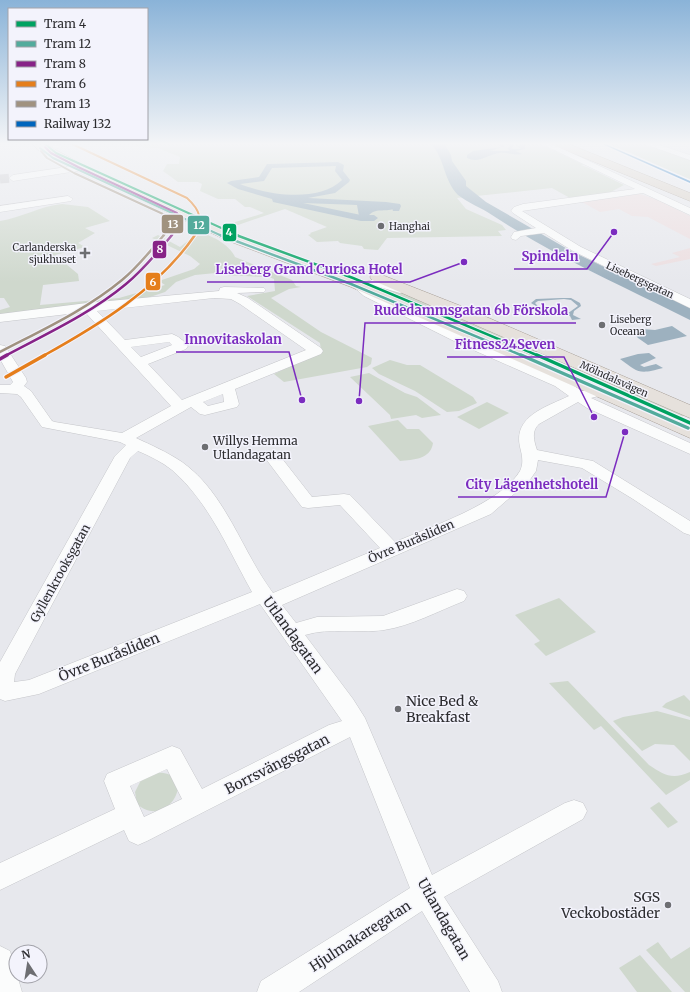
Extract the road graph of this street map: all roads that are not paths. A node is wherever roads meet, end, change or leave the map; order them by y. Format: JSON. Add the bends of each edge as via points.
{"nodes":[{"id":1,"x":134,"y":189,"type":"edge"},
{"id":2,"x":141,"y":189,"type":"edge"},
{"id":3,"x":671,"y":189,"type":"edge"},
{"id":4,"x":642,"y":190,"type":"joint"},
{"id":5,"x":690,"y":197,"type":"edge"},
{"id":6,"x":68,"y":199,"type":"dead end"},
{"id":7,"x":0,"y":209,"type":"edge"},
{"id":8,"x":690,"y":212,"type":"edge"},
{"id":9,"x":543,"y":230,"type":"junction"},
{"id":10,"x":517,"y":236,"type":"dead end"},
{"id":11,"x":299,"y":250,"type":"dead end"},
{"id":12,"x":357,"y":278,"type":"junction"},
{"id":13,"x":260,"y":290,"type":"dead end"},
{"id":14,"x":179,"y":297,"type":"junction"},
{"id":15,"x":690,"y":304,"type":"edge"},
{"id":16,"x":87,"y":308,"type":"junction"},
{"id":17,"x":0,"y":318,"type":"edge"},
{"id":18,"x":122,"y":344,"type":"junction"},
{"id":19,"x":486,"y":345,"type":"junction"},
{"id":20,"x":0,"y":349,"type":"edge"},
{"id":21,"x":139,"y":363,"type":"junction"},
{"id":22,"x":8,"y":389,"type":"edge"},
{"id":23,"x":601,"y":391,"type":"junction"},
{"id":24,"x":579,"y":396,"type":"junction"},
{"id":25,"x":187,"y":403,"type":"junction"},
{"id":26,"x":688,"y":424,"type":"edge"},
{"id":27,"x":130,"y":441,"type":"junction"},
{"id":28,"x":690,"y":449,"type":"edge"},
{"id":29,"x":531,"y":454,"type":"junction"},
{"id":30,"x":274,"y":459,"type":"dead end"},
{"id":31,"x":690,"y":529,"type":"edge"},
{"id":32,"x":391,"y":549,"type":"junction"},
{"id":33,"x":457,"y":596,"type":"dead end"},
{"id":34,"x":266,"y":599,"type":"junction"},
{"id":35,"x":290,"y":632,"type":"junction"},
{"id":36,"x":20,"y":691,"type":"joint"},
{"id":37,"x":357,"y":725,"type":"junction"},
{"id":38,"x":197,"y":804,"type":"junction"},
{"id":39,"x":574,"y":810,"type":"dead end"},
{"id":40,"x":130,"y":814,"type":"junction"},
{"id":41,"x":0,"y":877,"type":"edge"},
{"id":42,"x":426,"y":893,"type":"junction"},
{"id":43,"x":0,"y":962,"type":"edge"},
{"id":44,"x":7,"y":992,"type":"edge"},
{"id":45,"x":272,"y":992,"type":"edge"},
{"id":46,"x":487,"y":992,"type":"edge"}],
"edges":[{"from":1,"to":12,"type":"main road","via":[[231,237]]},
{"from":2,"to":11,"type":"main road","via":[[224,225]]},
{"from":3,"to":5,"type":"highway"},
{"from":4,"to":8,"type":"street"},
{"from":4,"to":9,"type":"street","name":"Lisebergsgatan","via":[[516,209]]},
{"from":6,"to":7,"type":"street"},
{"from":9,"to":10,"type":"street"},
{"from":9,"to":15,"type":"street","name":"Lisebergsgatan"},
{"from":12,"to":19,"type":"main road","name":"Mölndalsvägen"},
{"from":12,"to":26,"type":"main road","name":"Mölndalsvägen","via":[[428,298]]},
{"from":13,"to":14,"type":"street","via":[[187,287],[180,291]]},
{"from":14,"to":16,"type":"street","name":"Gyllenkrooksgatan"},
{"from":14,"to":25,"type":"street","name":"Gyllenkrooksgatan","via":[[214,294],[233,296],[316,351]]},
{"from":16,"to":17,"type":"street","name":"Gyllenkrooksgatan"},
{"from":16,"to":18,"type":"street"},
{"from":18,"to":21,"type":"street"},
{"from":18,"to":21,"type":"street","via":[[172,338],[181,346]]},
{"from":19,"to":23,"type":"main road","name":"Mölndalsvägen"},
{"from":19,"to":24,"type":"street","name":"Mölndalsvägen","via":[[560,383]]},
{"from":20,"to":22,"type":"street","via":[[20,382]]},
{"from":21,"to":25,"type":"street","via":[[175,402]]},
{"from":22,"to":27,"type":"street","name":"Utlandagatan","via":[[26,394],[47,424]]},
{"from":23,"to":24,"type":"street"},
{"from":23,"to":26,"type":"main road","name":"Mölndalsvägen"},
{"from":24,"to":28,"type":"street","name":"Mölndalsvägen","via":[[599,409]]},
{"from":24,"to":29,"type":"street","via":[[530,424],[526,435]]},
{"from":25,"to":27,"type":"street","name":"Gyllenkrooksgatan"},
{"from":27,"to":34,"type":"street","name":"Utlandagatan","via":[[160,454],[192,480],[211,504]]},
{"from":27,"to":36,"type":"street","name":"Gyllenkrooksgatan","via":[[4,674],[2,689],[5,692]]},
{"from":29,"to":31,"type":"street","via":[[586,464]]},
{"from":29,"to":32,"type":"street","name":"Övre Buråsliden","via":[[530,467],[520,480],[485,510]]},
{"from":30,"to":32,"type":"street","via":[[308,503],[344,499]]},
{"from":32,"to":34,"type":"street","name":"Övre Buråsliden"},
{"from":33,"to":35,"type":"street","via":[[383,623],[316,624]]},
{"from":34,"to":35,"type":"street","name":"Utlandagatan"},
{"from":34,"to":36,"type":"street","name":"Övre Buråsliden"},
{"from":35,"to":37,"type":"street","name":"Utlandagatan"},
{"from":37,"to":38,"type":"street","name":"Borrsvängsgatan","via":[[337,732]]},
{"from":37,"to":42,"type":"street","name":"Utlandagatan"},
{"from":38,"to":40,"type":"street","name":"Borrsvängsgatan","via":[[138,832]]},
{"from":38,"to":40,"type":"street","name":"Borrsvängsgatan","via":[[172,756],[116,781]]},
{"from":39,"to":42,"type":"street","name":"Hjulmakaregatan"},
{"from":40,"to":41,"type":"street"},
{"from":42,"to":45,"type":"street","name":"Hjulmakaregatan"},
{"from":42,"to":46,"type":"street","name":"Utlandagatan"},
{"from":43,"to":44,"type":"street"}]}
